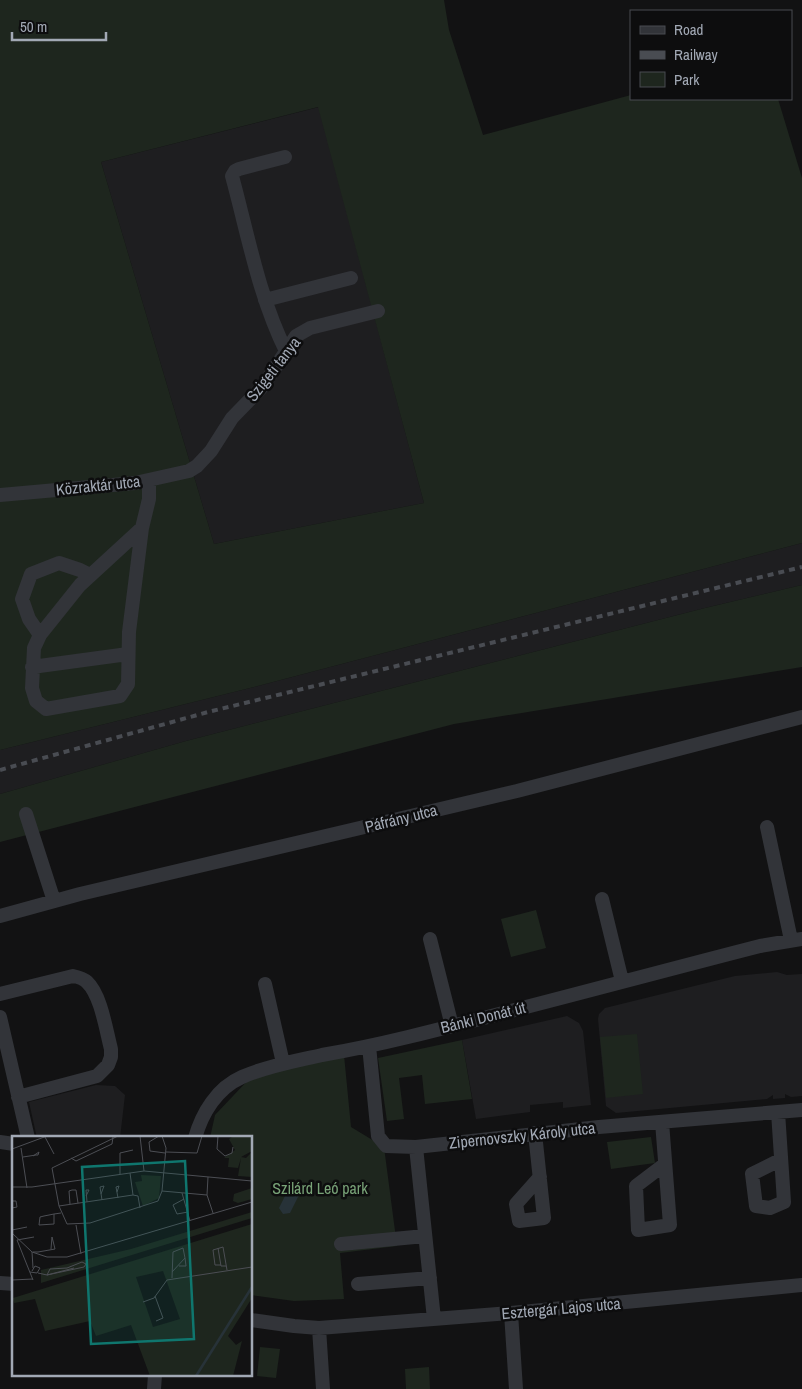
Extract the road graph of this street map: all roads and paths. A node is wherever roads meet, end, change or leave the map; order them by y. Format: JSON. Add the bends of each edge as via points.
{"nodes":[{"id":1,"x":285,"y":157,"type":"dead end"},
{"id":2,"x":351,"y":278,"type":"dead end"},
{"id":3,"x":265,"y":300,"type":"junction"},
{"id":4,"x":378,"y":311,"type":"dead end"},
{"id":5,"x":286,"y":351,"type":"junction"},
{"id":6,"x":194,"y":468,"type":"joint"},
{"id":7,"x":149,"y":480,"type":"junction"},
{"id":8,"x":0,"y":495,"type":"edge"},
{"id":9,"x":142,"y":528,"type":"junction"},
{"id":10,"x":90,"y":576,"type":"junction"},
{"id":11,"x":40,"y":635,"type":"junction"},
{"id":12,"x":128,"y":654,"type":"junction"},
{"id":13,"x":32,"y":667,"type":"junction"},
{"id":14,"x":802,"y":717,"type":"edge"},
{"id":15,"x":26,"y":814,"type":"dead end"},
{"id":16,"x":767,"y":827,"type":"dead end"},
{"id":17,"x":602,"y":899,"type":"dead end"},
{"id":18,"x":54,"y":901,"type":"junction"},
{"id":19,"x":0,"y":916,"type":"edge"},
{"id":20,"x":430,"y":939,"type":"dead end"},
{"id":21,"x":797,"y":940,"type":"edge"},
{"id":22,"x":622,"y":981,"type":"junction"},
{"id":23,"x":265,"y":984,"type":"dead end"},
{"id":24,"x":0,"y":994,"type":"edge"},
{"id":25,"x":0,"y":1018,"type":"edge"},
{"id":26,"x":452,"y":1026,"type":"junction"},
{"id":27,"x":369,"y":1046,"type":"junction"},
{"id":28,"x":283,"y":1063,"type":"junction"},
{"id":29,"x":18,"y":1097,"type":"junction"},
{"id":30,"x":802,"y":1110,"type":"edge"},
{"id":31,"x":778,"y":1112,"type":"junction"},
{"id":32,"x":662,"y":1122,"type":"junction"},
{"id":33,"x":535,"y":1133,"type":"junction"},
{"id":34,"x":28,"y":1136,"type":"edge"},
{"id":35,"x":195,"y":1136,"type":"edge"},
{"id":36,"x":416,"y":1146,"type":"junction"},
{"id":37,"x":780,"y":1160,"type":"dead end"},
{"id":38,"x":665,"y":1164,"type":"junction"},
{"id":39,"x":540,"y":1177,"type":"dead end"},
{"id":40,"x":425,"y":1236,"type":"junction"},
{"id":41,"x":341,"y":1244,"type":"dead end"},
{"id":42,"x":430,"y":1278,"type":"junction"},
{"id":43,"x":358,"y":1284,"type":"dead end"},
{"id":44,"x":802,"y":1285,"type":"edge"},
{"id":45,"x":511,"y":1313,"type":"junction"},
{"id":46,"x":434,"y":1319,"type":"junction"},
{"id":47,"x":252,"y":1320,"type":"edge"},
{"id":48,"x":319,"y":1328,"type":"junction"},
{"id":49,"x":156,"y":1376,"type":"edge"},
{"id":50,"x":517,"y":1388,"type":"edge"},
{"id":51,"x":154,"y":1389,"type":"edge"},
{"id":52,"x":323,"y":1389,"type":"edge"}],
"edges":[{"from":1,"to":3,"type":"street","via":[[239,169],[232,176]]},
{"from":2,"to":3,"type":"street"},
{"from":3,"to":5,"type":"street"},
{"from":4,"to":5,"type":"street","name":"Szigeti tanya","via":[[310,328],[296,336]]},
{"from":5,"to":6,"type":"street","name":"Szigeti tanya","via":[[263,386],[232,418],[211,451]]},
{"from":6,"to":7,"type":"street","name":"Közraktár utca"},
{"from":7,"to":8,"type":"street","name":"Közraktár utca"},
{"from":7,"to":9,"type":"street"},
{"from":9,"to":10,"type":"street"},
{"from":9,"to":12,"type":"street"},
{"from":10,"to":11,"type":"street"},
{"from":10,"to":11,"type":"street","via":[[59,563],[31,574],[22,599]]},
{"from":11,"to":13,"type":"street","via":[[34,648]]},
{"from":12,"to":13,"type":"street"},
{"from":12,"to":13,"type":"street","via":[[128,684],[120,696],[46,710],[36,701]]},
{"from":14,"to":18,"type":"street","name":"Páfrány utca","via":[[517,791]]},
{"from":15,"to":18,"type":"street"},
{"from":16,"to":21,"type":"street"},
{"from":17,"to":22,"type":"street"},
{"from":18,"to":19,"type":"street","name":"Páfrány utca"},
{"from":20,"to":26,"type":"street"},
{"from":21,"to":22,"type":"street","name":"Bánki Donát út","via":[[760,946]]},
{"from":22,"to":26,"type":"street","name":"Bánki Donát út"},
{"from":23,"to":28,"type":"street"},
{"from":24,"to":29,"type":"street","via":[[72,976],[80,978],[96,994],[111,1049],[108,1065],[97,1076]]},
{"from":25,"to":29,"type":"street"},
{"from":26,"to":27,"type":"street","name":"Bánki Donát út"},
{"from":27,"to":28,"type":"street","name":"Bánki Donát út"},
{"from":27,"to":36,"type":"street","name":"Zipernovszky Károly utca","via":[[378,1136],[386,1146]]},
{"from":28,"to":35,"type":"street","name":"Bánki Donát út","via":[[241,1077],[224,1088],[209,1105]]},
{"from":29,"to":34,"type":"street"},
{"from":30,"to":31,"type":"street","name":"Zipernovszky Károly utca"},
{"from":31,"to":32,"type":"street","name":"Zipernovszky Károly utca"},
{"from":31,"to":37,"type":"street"},
{"from":32,"to":33,"type":"street","name":"Zipernovszky Károly utca"},
{"from":32,"to":38,"type":"street"},
{"from":33,"to":36,"type":"street","name":"Zipernovszky Károly utca"},
{"from":33,"to":39,"type":"street"},
{"from":36,"to":40,"type":"street"},
{"from":38,"to":38,"type":"street","via":[[670,1225],[638,1230],[636,1186]]},
{"from":40,"to":41,"type":"street"},
{"from":40,"to":42,"type":"street"},
{"from":42,"to":43,"type":"street"},
{"from":42,"to":46,"type":"street"},
{"from":44,"to":45,"type":"street","name":"Esztergár Lajos utca"},
{"from":45,"to":46,"type":"street","name":"Esztergár Lajos utca"},
{"from":45,"to":50,"type":"street"},
{"from":46,"to":48,"type":"street","name":"Esztergár Lajos utca"},
{"from":47,"to":48,"type":"street","name":"Esztergár Lajos utca"},
{"from":48,"to":52,"type":"street"},
{"from":49,"to":51,"type":"street"}]}
